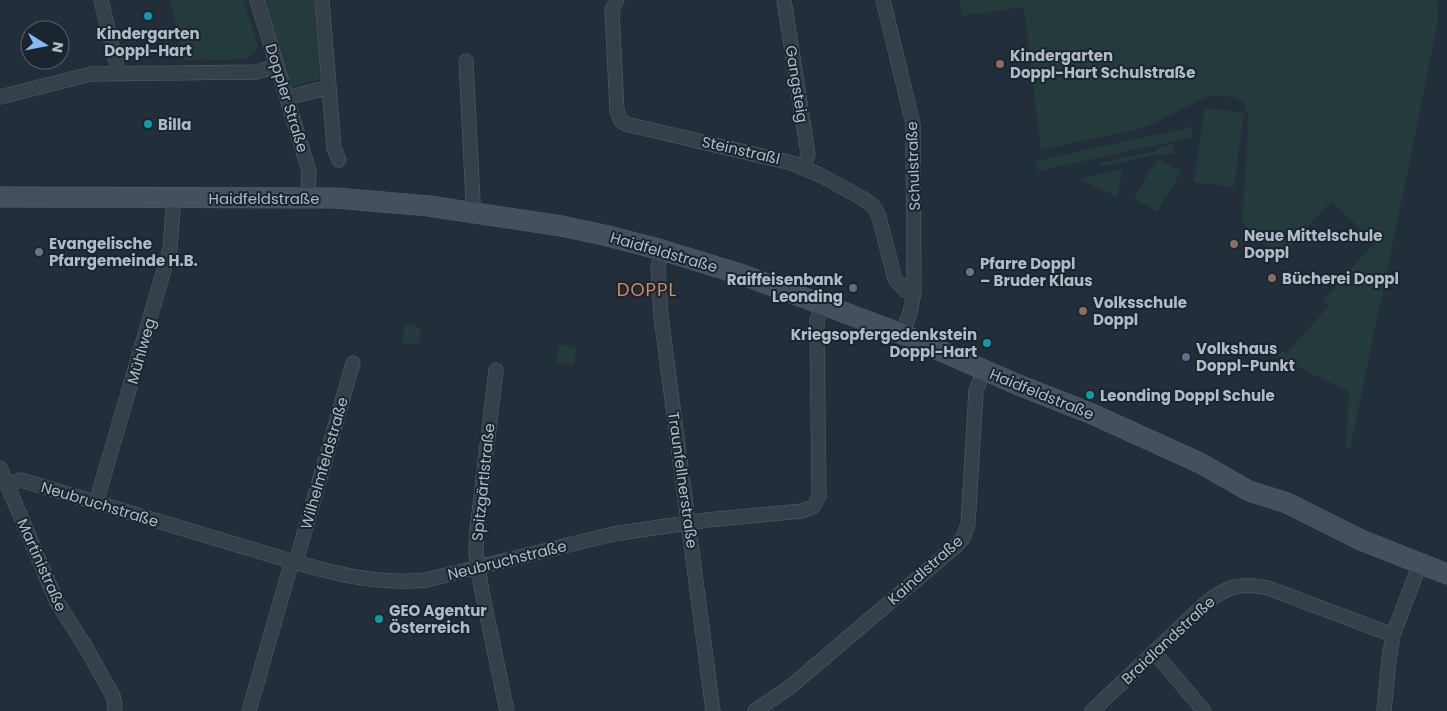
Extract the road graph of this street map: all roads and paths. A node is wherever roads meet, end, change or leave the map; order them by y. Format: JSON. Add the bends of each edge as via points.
{"nodes":[{"id":1,"x":101,"y":0,"type":"edge"},
{"id":2,"x":257,"y":0,"type":"edge"},
{"id":3,"x":322,"y":0,"type":"edge"},
{"id":4,"x":784,"y":0,"type":"edge"},
{"id":5,"x":883,"y":0,"type":"edge"},
{"id":6,"x":616,"y":1,"type":"edge"},
{"id":7,"x":466,"y":61,"type":"dead end"},
{"id":8,"x":277,"y":66,"type":"junction"},
{"id":9,"x":119,"y":74,"type":"junction"},
{"id":10,"x":329,"y":87,"type":"junction"},
{"id":11,"x":0,"y":97,"type":"edge"},
{"id":12,"x":287,"y":98,"type":"junction"},
{"id":13,"x":339,"y":160,"type":"dead end"},
{"id":14,"x":804,"y":167,"type":"junction"},
{"id":15,"x":0,"y":197,"type":"edge"},
{"id":16,"x":174,"y":197,"type":"junction"},
{"id":17,"x":308,"y":198,"type":"junction"},
{"id":18,"x":471,"y":212,"type":"junction"},
{"id":19,"x":662,"y":250,"type":"junction"},
{"id":20,"x":914,"y":292,"type":"junction"},
{"id":21,"x":822,"y":304,"type":"junction"},
{"id":22,"x":902,"y":334,"type":"junction"},
{"id":23,"x":353,"y":363,"type":"dead end"},
{"id":24,"x":496,"y":370,"type":"dead end"},
{"id":25,"x":984,"y":370,"type":"junction"},
{"id":26,"x":0,"y":468,"type":"edge"},
{"id":27,"x":7,"y":485,"type":"junction"},
{"id":28,"x":96,"y":503,"type":"junction"},
{"id":29,"x":688,"y":522,"type":"junction"},
{"id":30,"x":294,"y":561,"type":"junction"},
{"id":31,"x":1420,"y":564,"type":"junction"},
{"id":32,"x":478,"y":566,"type":"junction"},
{"id":33,"x":1447,"y":574,"type":"edge"},
{"id":34,"x":1393,"y":635,"type":"junction"},
{"id":35,"x":1154,"y":652,"type":"junction"},
{"id":36,"x":114,"y":711,"type":"edge"},
{"id":37,"x":249,"y":711,"type":"edge"},
{"id":38,"x":507,"y":711,"type":"edge"},
{"id":39,"x":713,"y":711,"type":"edge"},
{"id":40,"x":755,"y":711,"type":"edge"},
{"id":41,"x":1092,"y":711,"type":"edge"},
{"id":42,"x":1204,"y":711,"type":"edge"},
{"id":43,"x":1384,"y":711,"type":"edge"}],
"edges":[{"from":1,"to":9,"type":"street"},
{"from":2,"to":8,"type":"street","name":"Doppler Straße"},
{"from":3,"to":10,"type":"street"},
{"from":4,"to":14,"type":"street","name":"Gangsteig","via":[[808,154]]},
{"from":5,"to":20,"type":"street","name":"Schulstraße","via":[[913,124]]},
{"from":6,"to":14,"type":"street","name":"Steinstraßl","via":[[612,10],[617,111],[621,121]]},
{"from":7,"to":18,"type":"street"},
{"from":8,"to":9,"type":"street","via":[[256,72]]},
{"from":8,"to":12,"type":"street","name":"Doppler Straße"},
{"from":9,"to":11,"type":"street","via":[[91,74]]},
{"from":10,"to":12,"type":"street"},
{"from":10,"to":13,"type":"street","via":[[334,148]]},
{"from":12,"to":17,"type":"street","name":"Doppler Straße","via":[[309,171]]},
{"from":14,"to":20,"type":"street","name":"Steinstraßl","via":[[862,198],[876,210],[894,278],[905,290]]},
{"from":15,"to":16,"type":"street","name":"Haidfeldstraße"},
{"from":16,"to":17,"type":"street","name":"Haidfeldstraße"},
{"from":16,"to":28,"type":"street","name":"Mühlweg","via":[[170,249]]},
{"from":17,"to":18,"type":"street","name":"Haidfeldstraße","via":[[383,201]]},
{"from":18,"to":19,"type":"street","name":"Haidfeldstraße","via":[[569,228]]},
{"from":19,"to":21,"type":"street","name":"Haidfeldstraße"},
{"from":19,"to":29,"type":"street","name":"Traunfellnerstraße","via":[[658,267],[661,316]]},
{"from":20,"to":22,"type":"street","name":"Schulstraße"},
{"from":21,"to":22,"type":"street","name":"Haidfeldstraße"},
{"from":21,"to":29,"type":"street","name":"Neubruchstraße","via":[[817,321],[817,501],[810,509],[802,511]]},
{"from":22,"to":25,"type":"street","name":"Haidfeldstraße"},
{"from":23,"to":30,"type":"street","name":"Wilhelmfeldstraße"},
{"from":24,"to":32,"type":"street","name":"Spitzgärtlstraße","via":[[477,530]]},
{"from":25,"to":31,"type":"street","name":"Haidfeldstraße","via":[[1092,414],[1200,463],[1249,491],[1286,503],[1360,540]]},
{"from":25,"to":40,"type":"street","name":"Kaindlstraße","via":[[976,391],[968,524],[963,538],[790,687]]},
{"from":26,"to":27,"type":"street","name":"Martinistraße"},
{"from":27,"to":28,"type":"street","name":"Neubruchstraße","via":[[21,480]]},
{"from":27,"to":36,"type":"street","name":"Martinistraße","via":[[57,602],[113,696]]},
{"from":28,"to":30,"type":"street","name":"Neubruchstraße"},
{"from":29,"to":32,"type":"street","name":"Neubruchstraße","via":[[613,534]]},
{"from":29,"to":39,"type":"street","name":"Traunfellnerstraße"},
{"from":30,"to":32,"type":"street","name":"Neubruchstraße","via":[[350,576],[404,582],[426,580]]},
{"from":30,"to":37,"type":"street","name":"Wilhelmfeldstraße"},
{"from":31,"to":33,"type":"street","name":"Haidfeldstraße"},
{"from":31,"to":34,"type":"street"},
{"from":32,"to":38,"type":"street","name":"Spitzgärtlstraße"},
{"from":34,"to":35,"type":"street","name":"Braidlandstraße","via":[[1268,588],[1248,584],[1218,593]]},
{"from":34,"to":43,"type":"street"},
{"from":35,"to":41,"type":"street","name":"Braidlandstraße"},
{"from":35,"to":42,"type":"street"}]}
